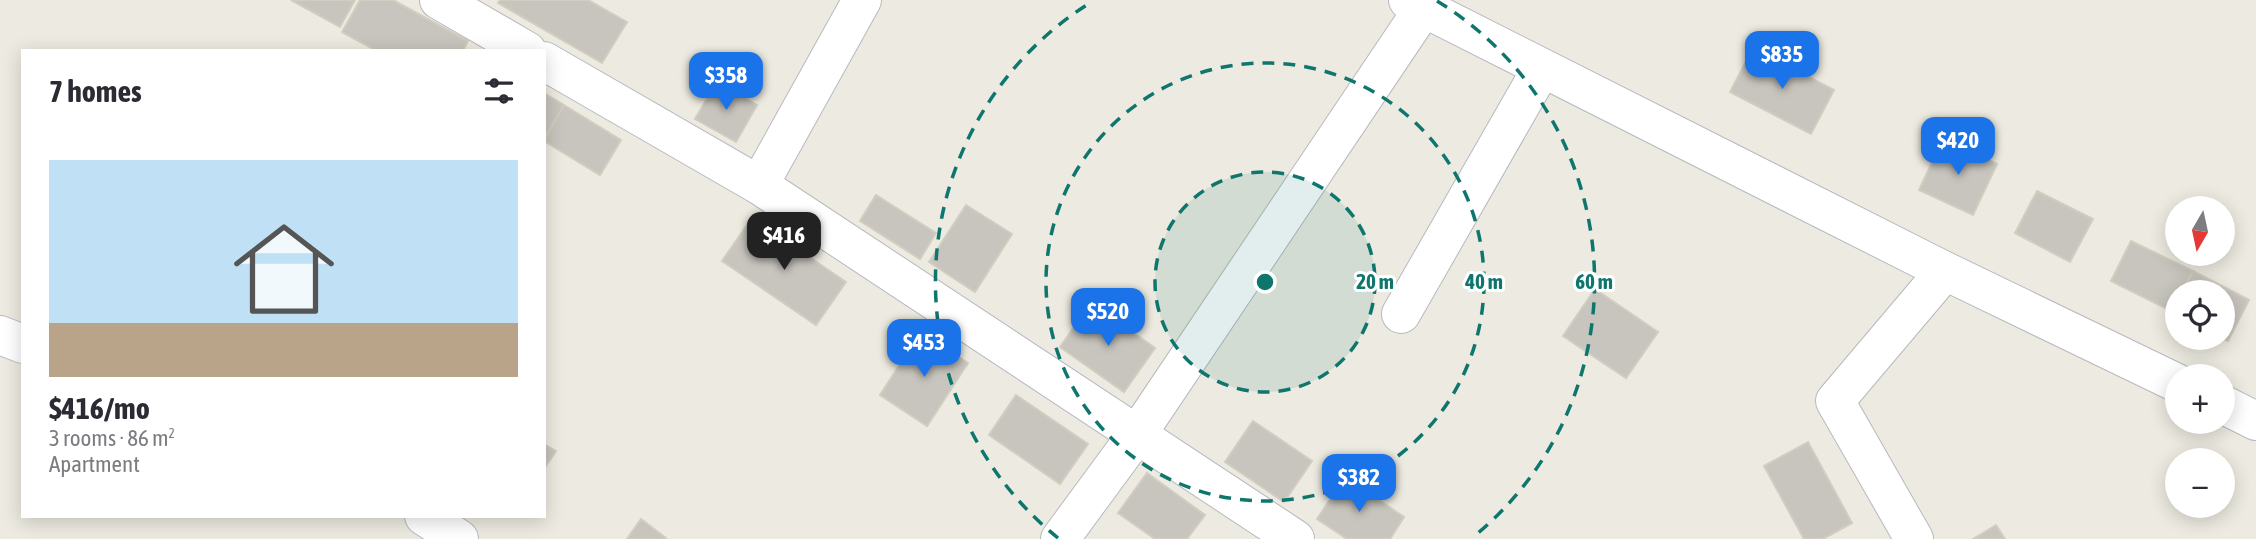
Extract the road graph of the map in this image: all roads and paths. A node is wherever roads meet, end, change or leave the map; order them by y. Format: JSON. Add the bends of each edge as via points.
{"nodes":[{"id":1,"x":439,"y":0,"type":"edge"},
{"id":2,"x":862,"y":0,"type":"edge"},
{"id":3,"x":1420,"y":3,"type":"edge"},
{"id":4,"x":524,"y":49,"type":"edge"},
{"id":5,"x":546,"y":62,"type":"edge"},
{"id":6,"x":1542,"y":68,"type":"junction"},
{"id":7,"x":759,"y":185,"type":"junction"},
{"id":8,"x":1945,"y":271,"type":"junction"},
{"id":9,"x":1401,"y":314,"type":"dead end"},
{"id":10,"x":0,"y":335,"type":"edge"},
{"id":11,"x":21,"y":343,"type":"edge"},
{"id":12,"x":2165,"y":377,"type":"edge"},
{"id":13,"x":2235,"y":410,"type":"edge"},
{"id":14,"x":2256,"y":421,"type":"edge"},
{"id":15,"x":1138,"y":433,"type":"junction"},
{"id":16,"x":427,"y":518,"type":"edge"},
{"id":17,"x":458,"y":539,"type":"edge"},
{"id":18,"x":1060,"y":539,"type":"edge"},
{"id":19,"x":1295,"y":539,"type":"edge"},
{"id":20,"x":1914,"y":539,"type":"edge"}],
"edges":[{"from":1,"to":4,"type":"street"},
{"from":2,"to":7,"type":"street"},
{"from":3,"to":6,"type":"street"},
{"from":3,"to":15,"type":"street"},
{"from":5,"to":7,"type":"street"},
{"from":6,"to":8,"type":"street"},
{"from":6,"to":9,"type":"street"},
{"from":7,"to":15,"type":"street"},
{"from":8,"to":12,"type":"street"},
{"from":8,"to":20,"type":"street","via":[[1835,401]]},
{"from":10,"to":11,"type":"street"},
{"from":13,"to":14,"type":"street"},
{"from":15,"to":18,"type":"street"},
{"from":15,"to":19,"type":"street"},
{"from":16,"to":17,"type":"street"}]}
